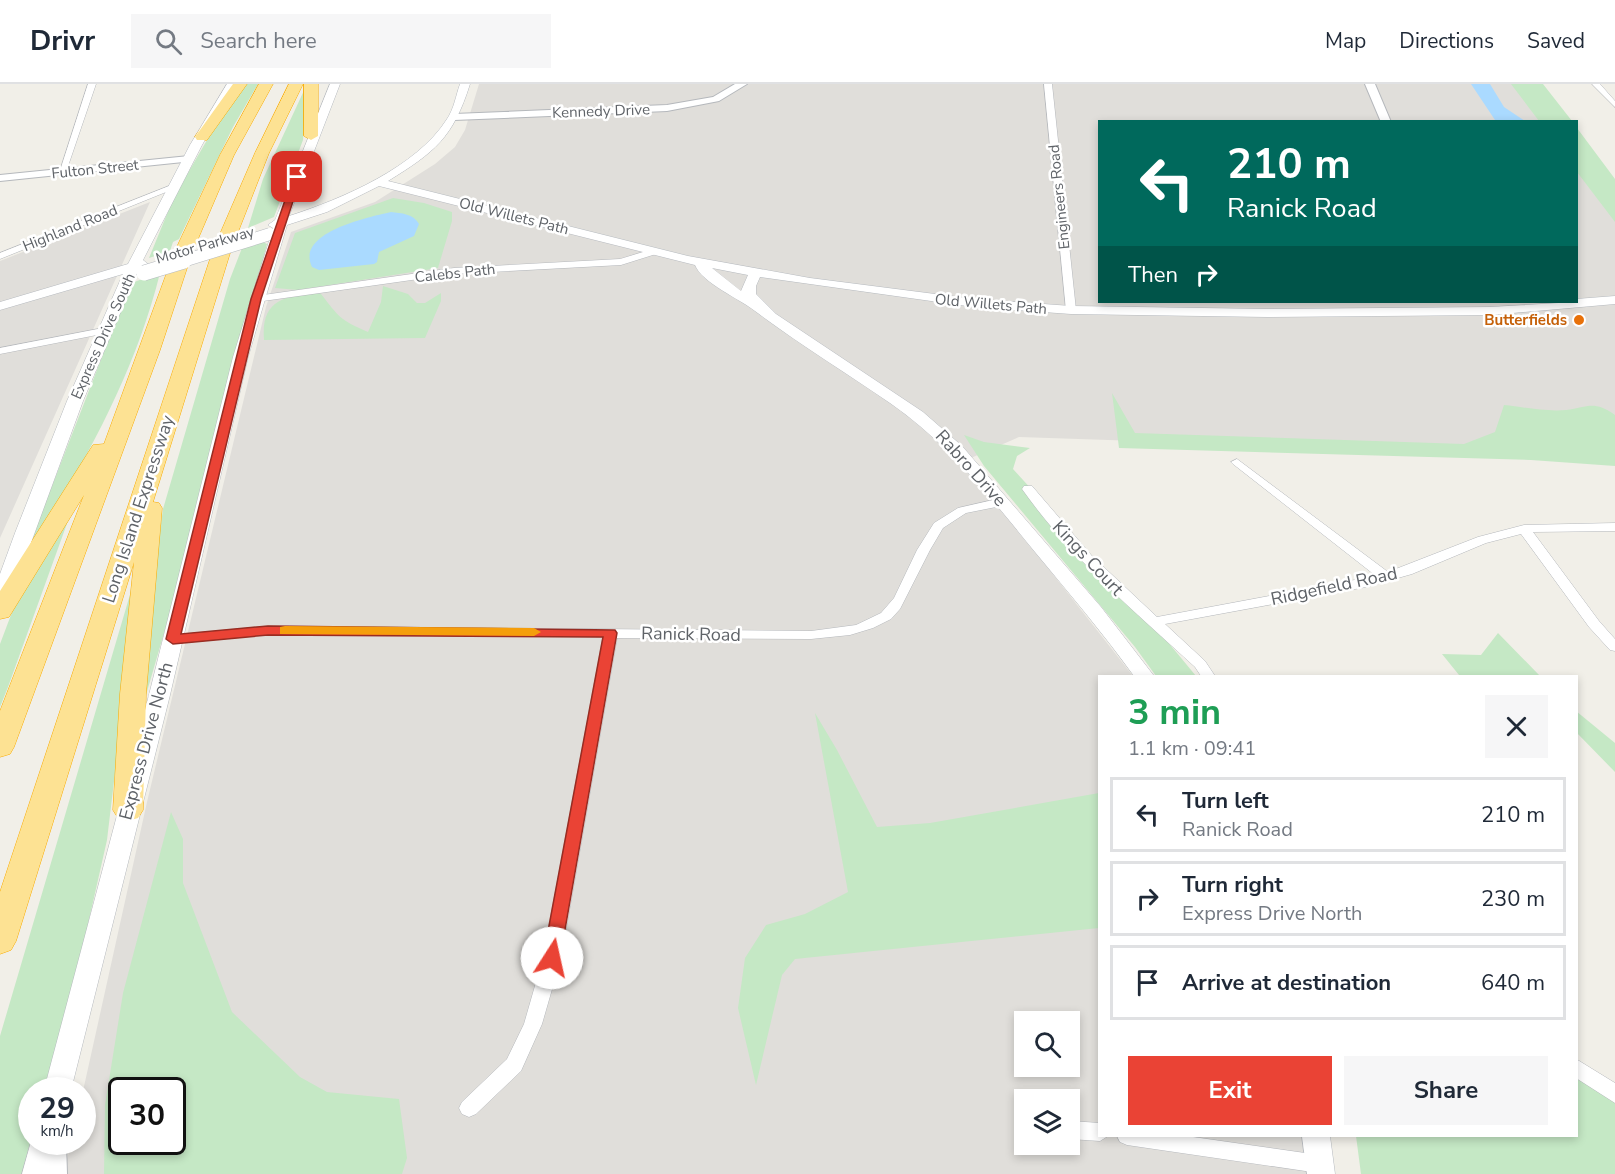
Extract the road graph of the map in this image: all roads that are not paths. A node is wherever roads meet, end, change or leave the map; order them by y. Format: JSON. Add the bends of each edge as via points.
{"nodes":[{"id":1,"x":92,"y":84,"type":"edge"},
{"id":2,"x":232,"y":84,"type":"edge"},
{"id":3,"x":240,"y":84,"type":"edge"},
{"id":4,"x":266,"y":84,"type":"edge"},
{"id":5,"x":296,"y":84,"type":"edge"},
{"id":6,"x":311,"y":84,"type":"edge"},
{"id":7,"x":335,"y":84,"type":"edge"},
{"id":8,"x":465,"y":84,"type":"edge"},
{"id":9,"x":742,"y":84,"type":"edge"},
{"id":10,"x":1048,"y":84,"type":"edge"},
{"id":11,"x":1370,"y":84,"type":"edge"},
{"id":12,"x":1596,"y":84,"type":"edge"},
{"id":13,"x":1615,"y":105,"type":"edge"},
{"id":14,"x":454,"y":117,"type":"junction"},
{"id":15,"x":1385,"y":120,"type":"edge"},
{"id":16,"x":311,"y":136,"type":"junction"},
{"id":17,"x":202,"y":137,"type":"junction"},
{"id":18,"x":189,"y":159,"type":"junction"},
{"id":19,"x":62,"y":172,"type":"junction"},
{"id":20,"x":413,"y":172,"type":"junction"},
{"id":21,"x":0,"y":178,"type":"edge"},
{"id":22,"x":385,"y":184,"type":"junction"},
{"id":23,"x":172,"y":188,"type":"junction"},
{"id":24,"x":423,"y":193,"type":"junction"},
{"id":25,"x":289,"y":199,"type":"junction"},
{"id":26,"x":365,"y":199,"type":"junction"},
{"id":27,"x":141,"y":201,"type":"junction"},
{"id":28,"x":337,"y":202,"type":"junction"},
{"id":29,"x":164,"y":203,"type":"junction"},
{"id":30,"x":275,"y":229,"type":"junction"},
{"id":31,"x":653,"y":252,"type":"junction"},
{"id":32,"x":0,"y":256,"type":"edge"},
{"id":33,"x":688,"y":260,"type":"junction"},
{"id":34,"x":139,"y":270,"type":"junction"},
{"id":35,"x":756,"y":273,"type":"junction"},
{"id":36,"x":793,"y":279,"type":"junction"},
{"id":37,"x":88,"y":290,"type":"junction"},
{"id":38,"x":110,"y":292,"type":"junction"},
{"id":39,"x":256,"y":299,"type":"junction"},
{"id":40,"x":1615,"y":300,"type":"edge"},
{"id":41,"x":755,"y":302,"type":"junction"},
{"id":42,"x":1578,"y":302,"type":"edge"},
{"id":43,"x":1566,"y":303,"type":"edge"},
{"id":44,"x":1549,"y":304,"type":"edge"},
{"id":45,"x":0,"y":306,"type":"edge"},
{"id":46,"x":1071,"y":310,"type":"junction"},
{"id":47,"x":0,"y":316,"type":"edge"},
{"id":48,"x":103,"y":331,"type":"junction"},
{"id":49,"x":0,"y":351,"type":"edge"},
{"id":50,"x":177,"y":389,"type":"junction"},
{"id":51,"x":122,"y":424,"type":"junction"},
{"id":52,"x":1237,"y":462,"type":"dead end"},
{"id":53,"x":1028,"y":489,"type":"dead end"},
{"id":54,"x":1002,"y":502,"type":"junction"},
{"id":55,"x":1615,"y":527,"type":"edge"},
{"id":56,"x":1524,"y":529,"type":"junction"},
{"id":57,"x":1386,"y":577,"type":"junction"},
{"id":58,"x":0,"y":600,"type":"edge"},
{"id":59,"x":0,"y":611,"type":"edge"},
{"id":60,"x":1154,"y":622,"type":"junction"},
{"id":61,"x":611,"y":633,"type":"junction"},
{"id":62,"x":173,"y":639,"type":"junction"},
{"id":63,"x":1615,"y":647,"type":"edge"},
{"id":64,"x":1143,"y":675,"type":"edge"},
{"id":65,"x":1207,"y":675,"type":"edge"},
{"id":66,"x":0,"y":747,"type":"edge"},
{"id":67,"x":128,"y":810,"type":"junction"},
{"id":68,"x":0,"y":941,"type":"edge"},
{"id":69,"x":1578,"y":1068,"type":"edge"},
{"id":70,"x":60,"y":1077,"type":"edge"},
{"id":71,"x":1615,"y":1094,"type":"edge"},
{"id":72,"x":469,"y":1108,"type":"dead end"},
{"id":73,"x":1080,"y":1130,"type":"edge"},
{"id":74,"x":1098,"y":1131,"type":"edge"},
{"id":75,"x":1133,"y":1137,"type":"edge"},
{"id":76,"x":1316,"y":1137,"type":"edge"},
{"id":77,"x":41,"y":1155,"type":"edge"},
{"id":78,"x":53,"y":1155,"type":"edge"},
{"id":79,"x":1320,"y":1169,"type":"edge"},
{"id":80,"x":36,"y":1174,"type":"edge"},
{"id":81,"x":54,"y":1174,"type":"edge"}],
"edges":[{"from":1,"to":19,"type":"street"},
{"from":2,"to":17,"type":"main road","name":"Express Drive South"},
{"from":3,"to":17,"type":"highway"},
{"from":4,"to":51,"type":"highway","via":[[227,155],[183,253]]},
{"from":5,"to":50,"type":"highway","name":"Long Island Expressway","via":[[226,240]]},
{"from":6,"to":16,"type":"highway"},
{"from":7,"to":16,"type":"main road","name":"Express Drive North"},
{"from":8,"to":14,"type":"main road","name":"Motor Parkway"},
{"from":9,"to":14,"type":"street","name":"Kennedy Drive","via":[[716,99],[667,108]]},
{"from":10,"to":46,"type":"street","name":"Engineers Road"},
{"from":11,"to":15,"type":"street"},
{"from":12,"to":13,"type":"street"},
{"from":14,"to":20,"type":"main road","name":"Motor Parkway","via":[[459,123],[451,141]]},
{"from":14,"to":22,"type":"main road","name":"Motor Parkway","via":[[431,147]]},
{"from":16,"to":25,"type":"main road","name":"Express Drive North"},
{"from":17,"to":18,"type":"main road","name":"Express Drive South"},
{"from":18,"to":19,"type":"street","name":"Fulton Street"},
{"from":18,"to":23,"type":"main road","name":"Express Drive South"},
{"from":19,"to":21,"type":"street","name":"Fulton Street"},
{"from":20,"to":22,"type":"main road","name":"Motor Parkway"},
{"from":20,"to":24,"type":"main road","via":[[413,187]]},
{"from":22,"to":24,"type":"main road","name":"Old Willets Path"},
{"from":22,"to":26,"type":"main road","name":"Motor Parkway"},
{"from":22,"to":28,"type":"main road","name":"Motor Parkway"},
{"from":23,"to":27,"type":"street","name":"Highland Road"},
{"from":23,"to":29,"type":"main road","name":"Express Drive South"},
{"from":24,"to":26,"type":"main road"},
{"from":24,"to":31,"type":"main road","name":"Old Willets Path"},
{"from":25,"to":28,"type":"main road","via":[[303,205]]},
{"from":25,"to":30,"type":"main road","name":"Express Drive North"},
{"from":26,"to":30,"type":"main road","name":"Motor Parkway","via":[[320,218]]},
{"from":27,"to":29,"type":"street","name":"Highland Road"},
{"from":27,"to":32,"type":"street","name":"Highland Road"},
{"from":28,"to":30,"type":"main road","name":"Motor Parkway"},
{"from":29,"to":34,"type":"main road","name":"Express Drive South"},
{"from":30,"to":34,"type":"main road","name":"Motor Parkway","bridge":true},
{"from":30,"to":39,"type":"main road","name":"Express Drive North"},
{"from":31,"to":33,"type":"main road","name":"Old Willets Path"},
{"from":31,"to":39,"type":"street","name":"Calebs Path","via":[[621,262],[454,271]]},
{"from":33,"to":35,"type":"main road","name":"Old Willets Path"},
{"from":33,"to":41,"type":"main road","name":"Rabro Drive","via":[[709,270],[740,297]]},
{"from":34,"to":37,"type":"main road","name":"Motor Parkway"},
{"from":34,"to":38,"type":"main road","name":"Express Drive South"},
{"from":34,"to":45,"type":"main road","name":"Motor Parkway"},
{"from":35,"to":36,"type":"main road","name":"Old Willets Path"},
{"from":35,"to":41,"type":"main road","via":[[748,286]]},
{"from":36,"to":41,"type":"main road","via":[[767,283]]},
{"from":36,"to":46,"type":"main road","name":"Old Willets Path","via":[[974,303]]},
{"from":37,"to":38,"type":"main road"},
{"from":37,"to":47,"type":"main road","name":"Motor Parkway"},
{"from":38,"to":48,"type":"main road","name":"Express Drive South"},
{"from":39,"to":62,"type":"main road","name":"Express Drive North"},
{"from":40,"to":42,"type":"main road","name":"Old Willets Path"},
{"from":41,"to":54,"type":"main road","name":"Rabro Drive","via":[[825,355],[935,428],[958,448]]},
{"from":43,"to":44,"type":"main road","name":"Old Willets Path"},
{"from":44,"to":46,"type":"main road","name":"Old Willets Path","via":[[1466,311],[1268,314]]},
{"from":48,"to":49,"type":"street"},
{"from":48,"to":58,"type":"main road","name":"Express Drive South","via":[[55,446]]},
{"from":50,"to":67,"type":"highway","via":[[145,551]]},
{"from":50,"to":68,"type":"highway","name":"Long Island Expressway"},
{"from":51,"to":59,"type":"highway","via":[[75,488]]},
{"from":51,"to":66,"type":"highway"},
{"from":52,"to":57,"type":"street"},
{"from":53,"to":60,"type":"street","name":"Kings Court","via":[[1121,594]]},
{"from":54,"to":61,"type":"street","name":"Ranick Road","via":[[962,508],[945,519],[930,534],[899,603],[886,616],[866,626],[811,635]]},
{"from":54,"to":64,"type":"main road","name":"Rabro Drive"},
{"from":55,"to":56,"type":"street","name":"Ridgefield Road"},
{"from":56,"to":57,"type":"street","name":"Ridgefield Road","via":[[1482,540]]},
{"from":56,"to":63,"type":"street"},
{"from":57,"to":60,"type":"street","name":"Ridgefield Road"},
{"from":60,"to":65,"type":"street","name":"Kings Court"},
{"from":61,"to":62,"type":"street","name":"Ranick Road","via":[[268,630]]},
{"from":61,"to":72,"type":"street","via":[[552,958],[533,1024],[514,1065]]},
{"from":62,"to":67,"type":"main road","name":"Express Drive North"},
{"from":67,"to":70,"type":"main road","name":"Express Drive North"},
{"from":69,"to":71,"type":"street"},
{"from":73,"to":74,"type":"street"},
{"from":75,"to":79,"type":"street"},
{"from":76,"to":79,"type":"main road"},
{"from":77,"to":80,"type":"main road"},
{"from":78,"to":81,"type":"street"}]}
